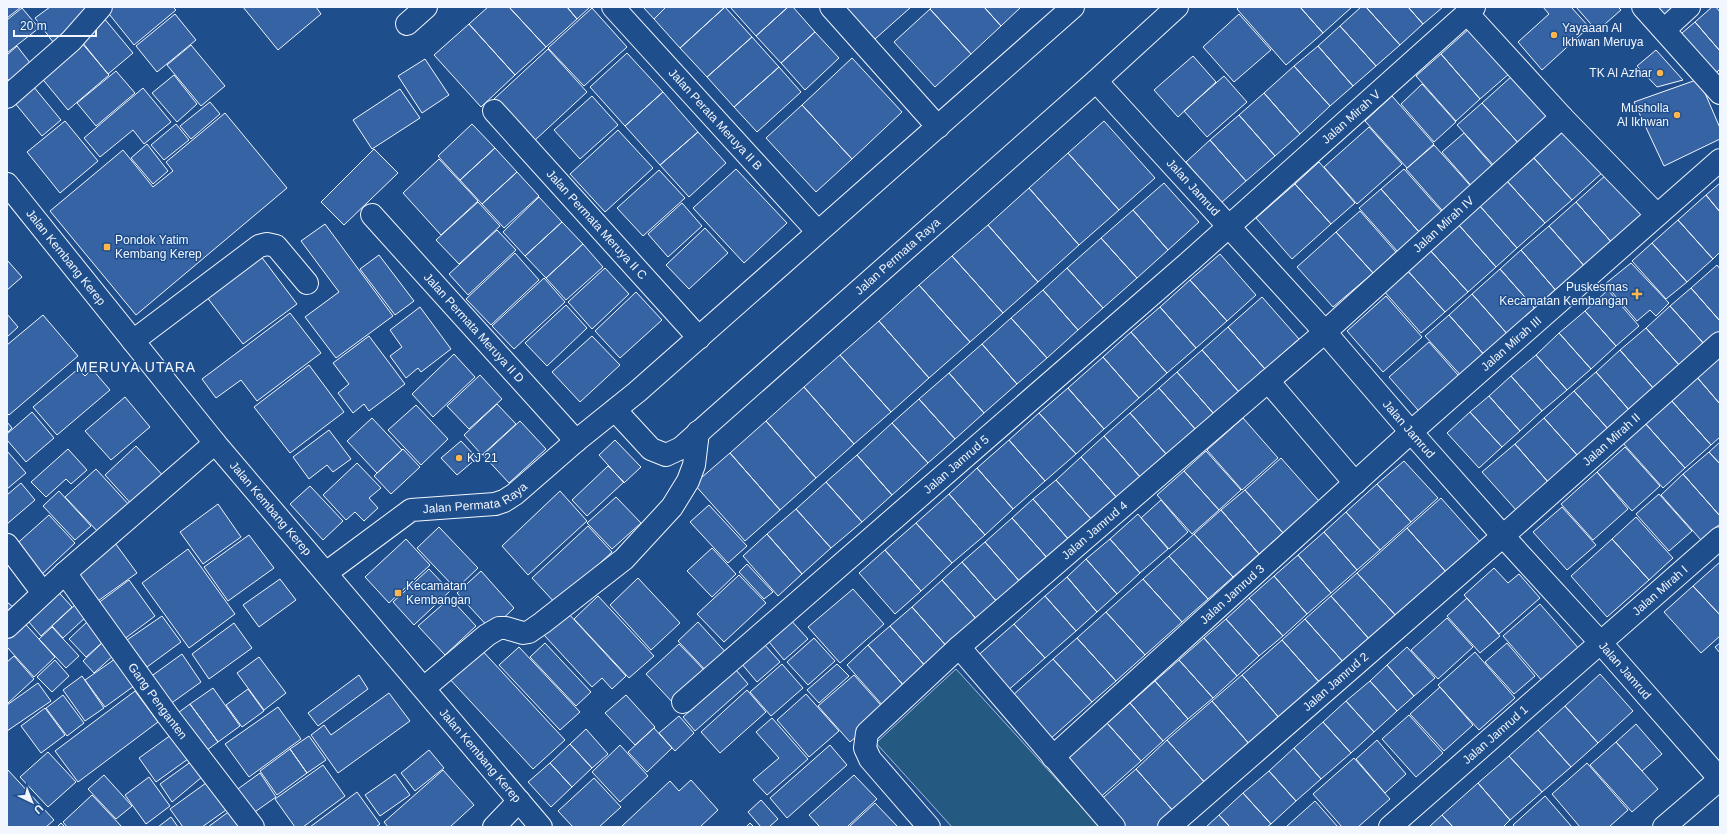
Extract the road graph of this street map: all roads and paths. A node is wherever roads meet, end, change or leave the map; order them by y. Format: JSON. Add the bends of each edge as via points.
{"nodes":[{"id":1,"x":101,"y":7,"type":"edge"},
{"id":2,"x":426,"y":7,"type":"edge"},
{"id":3,"x":613,"y":7,"type":"edge"},
{"id":4,"x":831,"y":7,"type":"edge"},
{"id":5,"x":1073,"y":7,"type":"edge"},
{"id":6,"x":1177,"y":7,"type":"edge"},
{"id":7,"x":1643,"y":7,"type":"edge"},
{"id":8,"x":1689,"y":7,"type":"edge"},
{"id":9,"x":1470,"y":10,"type":"edge"},
{"id":10,"x":407,"y":24,"type":"dead end"},
{"id":11,"x":1664,"y":30,"type":"junction"},
{"id":12,"x":1096,"y":81,"type":"junction"},
{"id":13,"x":1720,"y":93,"type":"edge"},
{"id":14,"x":7,"y":97,"type":"edge"},
{"id":15,"x":494,"y":112,"type":"dead end"},
{"id":16,"x":1562,"y":117,"type":"junction"},
{"id":17,"x":938,"y":127,"type":"junction"},
{"id":18,"x":1720,"y":160,"type":"edge"},
{"id":19,"x":7,"y":184,"type":"edge"},
{"id":20,"x":1657,"y":214,"type":"junction"},
{"id":21,"x":372,"y":215,"type":"dead end"},
{"id":22,"x":1228,"y":226,"type":"junction"},
{"id":23,"x":817,"y":231,"type":"junction"},
{"id":24,"x":307,"y":284,"type":"dead end"},
{"id":25,"x":1325,"y":332,"type":"junction"},
{"id":26,"x":699,"y":338,"type":"junction"},
{"id":27,"x":133,"y":341,"type":"junction"},
{"id":28,"x":1720,"y":343,"type":"edge"},
{"id":29,"x":1268,"y":381,"type":"junction"},
{"id":30,"x":615,"y":410,"type":"junction"},
{"id":31,"x":698,"y":432,"type":"junction"},
{"id":32,"x":1411,"y":432,"type":"junction"},
{"id":33,"x":576,"y":441,"type":"junction"},
{"id":34,"x":215,"y":443,"type":"junction"},
{"id":35,"x":1355,"y":483,"type":"junction"},
{"id":36,"x":1503,"y":536,"type":"junction"},
{"id":37,"x":1720,"y":538,"type":"edge"},
{"id":38,"x":7,"y":545,"type":"edge"},
{"id":39,"x":326,"y":572,"type":"junction"},
{"id":40,"x":65,"y":573,"type":"junction"},
{"id":41,"x":43,"y":593,"type":"junction"},
{"id":42,"x":7,"y":627,"type":"edge"},
{"id":43,"x":1600,"y":642,"type":"junction"},
{"id":44,"x":959,"y":647,"type":"junction"},
{"id":45,"x":424,"y":688,"type":"junction"},
{"id":46,"x":683,"y":702,"type":"dead end"},
{"id":47,"x":1053,"y":757,"type":"junction"},
{"id":48,"x":1720,"y":779,"type":"edge"},
{"id":49,"x":519,"y":801,"type":"junction"},
{"id":50,"x":253,"y":827,"type":"edge"},
{"id":51,"x":494,"y":827,"type":"edge"},
{"id":52,"x":541,"y":827,"type":"edge"},
{"id":53,"x":929,"y":827,"type":"edge"},
{"id":54,"x":1114,"y":827,"type":"edge"},
{"id":55,"x":1169,"y":827,"type":"edge"},
{"id":56,"x":1390,"y":827,"type":"edge"},
{"id":57,"x":1664,"y":827,"type":"edge"}],
"edges":[{"from":1,"to":14,"type":"street","via":[[71,41]]},
{"from":2,"to":10,"type":"street"},
{"from":3,"to":23,"type":"street","name":"Jalan Perata Meruya II B"},
{"from":4,"to":17,"type":"street"},
{"from":5,"to":17,"type":"street","name":"Jalan Permata Raya"},
{"from":6,"to":12,"type":"street","name":"Jalan Permata Raya"},
{"from":7,"to":11,"type":"street"},
{"from":8,"to":11,"type":"street"},
{"from":9,"to":16,"type":"street"},
{"from":9,"to":22,"type":"street","name":"Jalan Mirah V"},
{"from":11,"to":13,"type":"street"},
{"from":12,"to":22,"type":"street","name":"Jalan Jamrud"},
{"from":12,"to":31,"type":"street","name":"Jalan Permata Raya"},
{"from":15,"to":26,"type":"street","name":"Jalan Permata Meruya II C"},
{"from":16,"to":20,"type":"street"},
{"from":16,"to":25,"type":"street","name":"Jalan Mirah IV"},
{"from":17,"to":23,"type":"street","name":"Jalan Permata Raya"},
{"from":18,"to":20,"type":"street","name":"Jalan Mirah III"},
{"from":19,"to":27,"type":"street","name":"Jalan Kembang Kerep"},
{"from":20,"to":32,"type":"street","name":"Jalan Mirah III"},
{"from":21,"to":33,"type":"street","name":"Jalan Permata Meruya II D"},
{"from":22,"to":25,"type":"street","name":"Jalan Jamrud"},
{"from":22,"to":46,"type":"street","name":"Jalan Jamrud 5"},
{"from":23,"to":26,"type":"street","name":"Jalan Permata Raya"},
{"from":24,"to":27,"type":"street","via":[[276,246],[259,246]]},
{"from":25,"to":29,"type":"street","name":"Jalan Jamrud 4"},
{"from":25,"to":32,"type":"street","name":"Jalan Jamrud"},
{"from":26,"to":30,"type":"street","name":"Jalan Permata Raya"},
{"from":27,"to":34,"type":"street","name":"Jalan Kembang Kerep"},
{"from":28,"to":36,"type":"street","name":"Jalan Mirah II"},
{"from":29,"to":35,"type":"street"},
{"from":29,"to":44,"type":"street","name":"Jalan Jamrud 4"},
{"from":30,"to":31,"type":"street","name":"Jalan Permata Raya","via":[[651,449],[666,455],[681,448]]},
{"from":30,"to":33,"type":"street","name":"Jalan Permata Raya"},
{"from":31,"to":45,"type":"street","via":[[694,466],[688,481],[672,506],[624,559],[528,632],[499,628],[487,635]]},
{"from":32,"to":35,"type":"street","name":"Jalan Jamrud 3"},
{"from":32,"to":36,"type":"street","name":"Jalan Jamrud"},
{"from":33,"to":39,"type":"street","name":"Jalan Permata Raya","via":[[504,501],[495,504],[412,510]]},
{"from":34,"to":39,"type":"street","name":"Jalan Kembang Kerep"},
{"from":34,"to":40,"type":"street"},
{"from":35,"to":47,"type":"street","name":"Jalan Jamrud 3"},
{"from":36,"to":43,"type":"street","name":"Jalan Jamrud"},
{"from":36,"to":55,"type":"street","name":"Jalan Jamrud 2"},
{"from":37,"to":43,"type":"street","name":"Jalan Mirah I"},
{"from":38,"to":41,"type":"street"},
{"from":39,"to":45,"type":"street","name":"Jalan Kembang Kerep"},
{"from":40,"to":41,"type":"street"},
{"from":40,"to":50,"type":"street","name":"Gang Penganten","via":[[168,716]]},
{"from":41,"to":42,"type":"street"},
{"from":43,"to":48,"type":"street","name":"Jalan Jamrud"},
{"from":43,"to":56,"type":"street","name":"Jalan Jamrud 1"},
{"from":44,"to":47,"type":"street"},
{"from":44,"to":53,"type":"street","name":"Jalan Jamrud 4","via":[[867,733],[866,748],[870,759]]},
{"from":45,"to":49,"type":"street","name":"Jalan Kembang Kerep"},
{"from":47,"to":54,"type":"street"},
{"from":48,"to":57,"type":"street"},
{"from":49,"to":51,"type":"street"},
{"from":49,"to":52,"type":"street","name":"Jalan Kembang Kerep"}]}
